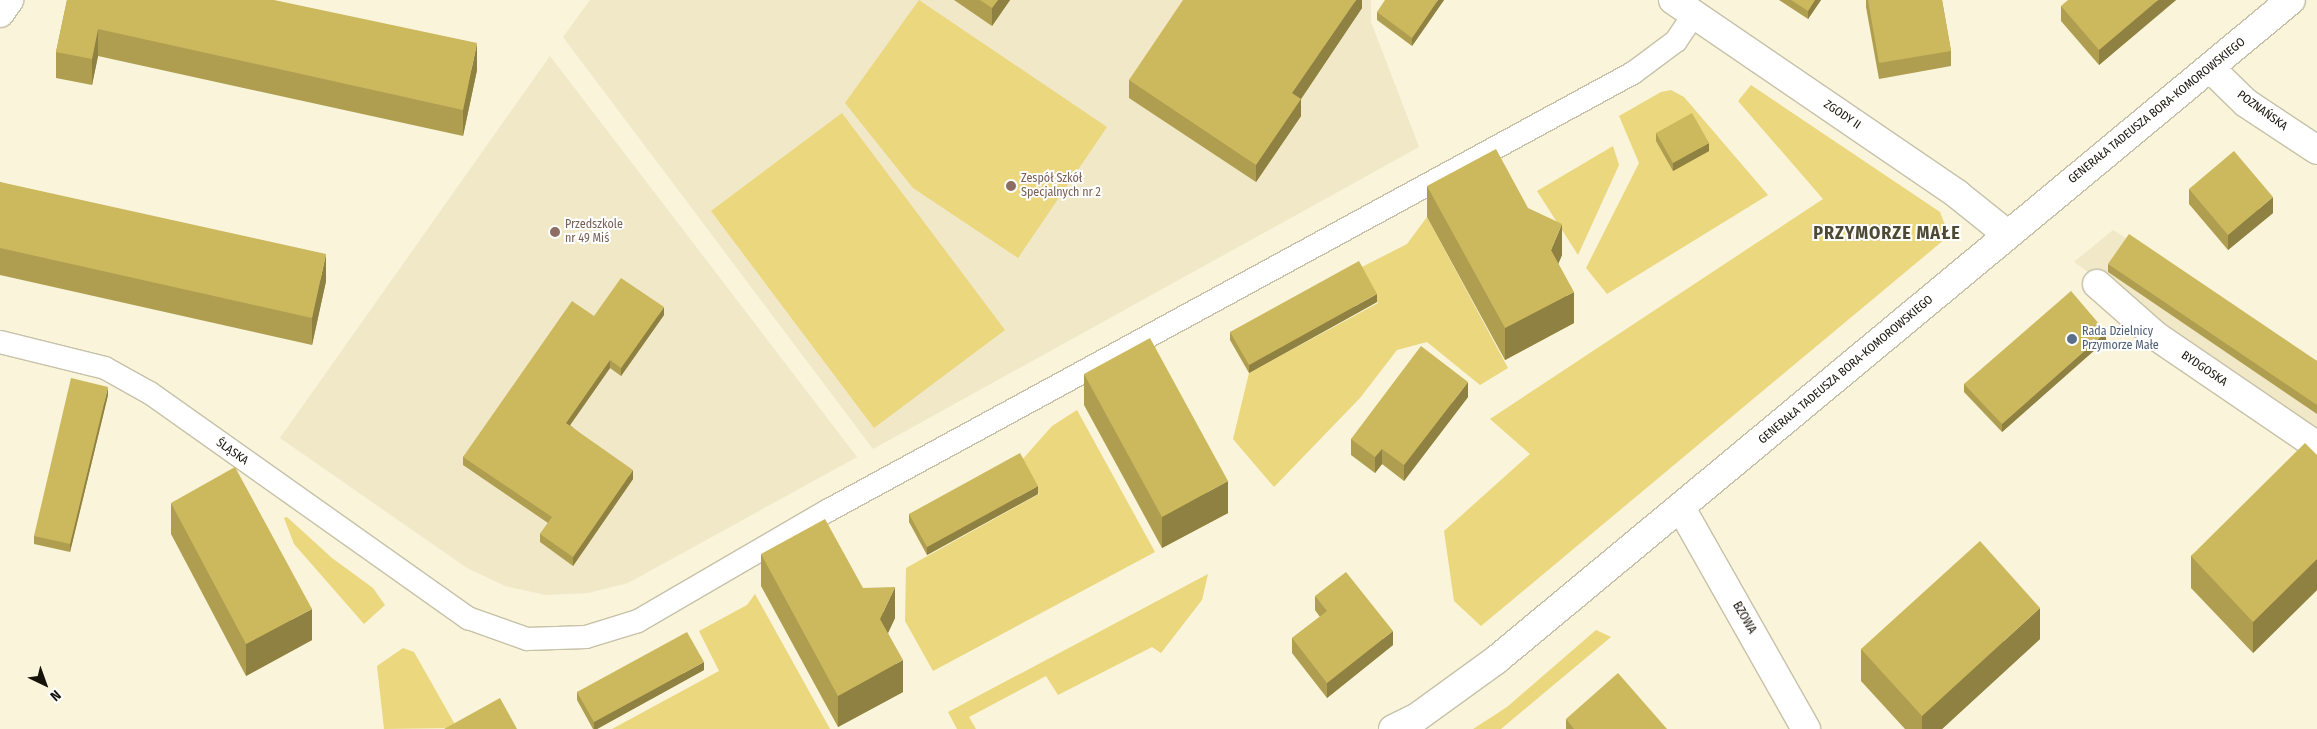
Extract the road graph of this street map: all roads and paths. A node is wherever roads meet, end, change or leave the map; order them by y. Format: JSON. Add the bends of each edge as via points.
{"nodes":[{"id":1,"x":10,"y":0,"type":"edge"},
{"id":2,"x":2291,"y":0,"type":"edge"},
{"id":3,"x":1683,"y":7,"type":"edge"},
{"id":4,"x":0,"y":13,"type":"edge"},
{"id":5,"x":2210,"y":68,"type":"junction"},
{"id":6,"x":2317,"y":150,"type":"edge"},
{"id":7,"x":2007,"y":234,"type":"junction"},
{"id":8,"x":2097,"y":284,"type":"dead end"},
{"id":9,"x":0,"y":342,"type":"edge"},
{"id":10,"x":2317,"y":446,"type":"edge"},
{"id":11,"x":1681,"y":508,"type":"junction"},
{"id":12,"x":1393,"y":729,"type":"edge"},
{"id":13,"x":1806,"y":729,"type":"edge"}],
"edges":[{"from":1,"to":4,"type":"street"},
{"from":2,"to":5,"type":"street","name":"GENERAŁA TADEUSZA BORA-KOMOROWSKIEGO"},
{"from":3,"to":7,"type":"street","name":"ZGODY II","via":[[1957,194]]},
{"from":3,"to":9,"type":"lane","name":"ŚLĄSKA","via":[[1676,41],[1633,73],[829,510],[638,621],[586,636],[527,639],[468,618],[150,393],[105,368]]},
{"from":5,"to":6,"type":"street","name":"POZNAŃSKA","via":[[2246,103]]},
{"from":5,"to":7,"type":"street","name":"GENERAŁA TADEUSZA BORA-KOMOROWSKIEGO"},
{"from":7,"to":11,"type":"street","name":"GENERAŁA TADEUSZA BORA-KOMOROWSKIEGO"},
{"from":8,"to":10,"type":"street","name":"BYDGOSKA","via":[[2156,336]]},
{"from":11,"to":12,"type":"street","name":"GENERAŁA TADEUSZA BORA-KOMOROWSKIEGO","via":[[1496,660],[1416,718]]},
{"from":11,"to":13,"type":"street","name":"BZOWA"}]}
